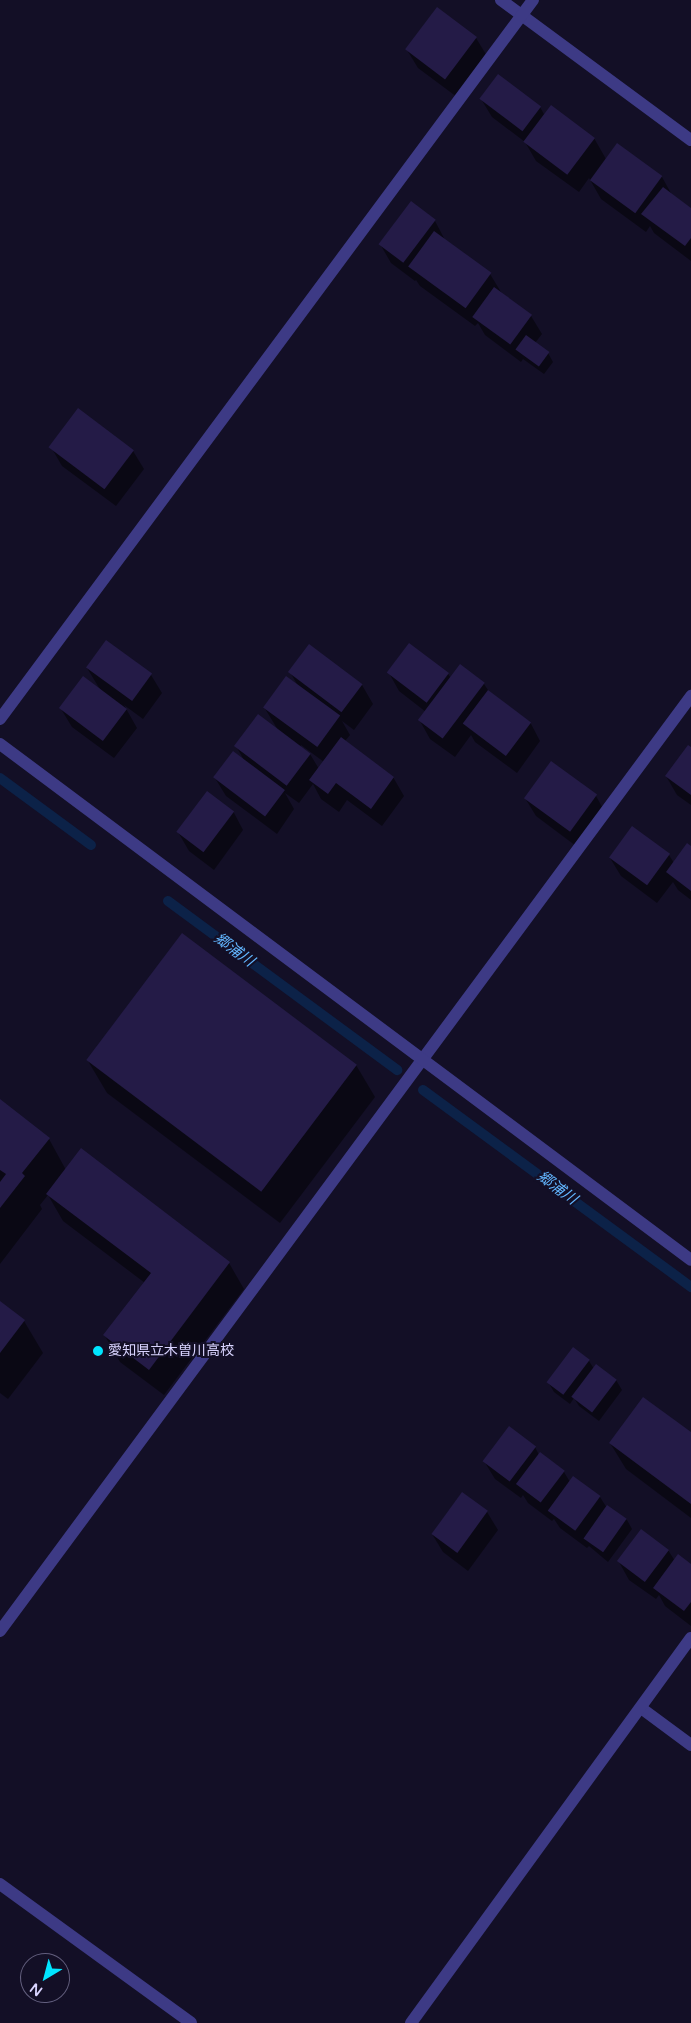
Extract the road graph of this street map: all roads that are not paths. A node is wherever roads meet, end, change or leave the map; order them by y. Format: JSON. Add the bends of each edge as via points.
{"nodes":[{"id":1,"x":501,"y":0,"type":"edge"},
{"id":2,"x":533,"y":0,"type":"edge"},
{"id":3,"x":522,"y":15,"type":"junction"},
{"id":4,"x":691,"y":140,"type":"edge"},
{"id":5,"x":691,"y":696,"type":"edge"},
{"id":6,"x":0,"y":719,"type":"edge"},
{"id":7,"x":0,"y":744,"type":"edge"},
{"id":8,"x":420,"y":1060,"type":"junction"},
{"id":9,"x":691,"y":1260,"type":"edge"},
{"id":10,"x":0,"y":1631,"type":"edge"},
{"id":11,"x":691,"y":1638,"type":"edge"},
{"id":12,"x":641,"y":1708,"type":"junction"},
{"id":13,"x":691,"y":1745,"type":"edge"},
{"id":14,"x":0,"y":1884,"type":"edge"},
{"id":15,"x":191,"y":2023,"type":"edge"},
{"id":16,"x":411,"y":2023,"type":"edge"}],
"edges":[{"from":1,"to":3,"type":"street"},
{"from":2,"to":3,"type":"street"},
{"from":3,"to":4,"type":"street"},
{"from":3,"to":6,"type":"street"},
{"from":5,"to":8,"type":"street"},
{"from":7,"to":8,"type":"street"},
{"from":8,"to":9,"type":"street"},
{"from":8,"to":10,"type":"street"},
{"from":11,"to":12,"type":"street"},
{"from":12,"to":13,"type":"street"},
{"from":12,"to":16,"type":"street"},
{"from":14,"to":15,"type":"street"}]}
